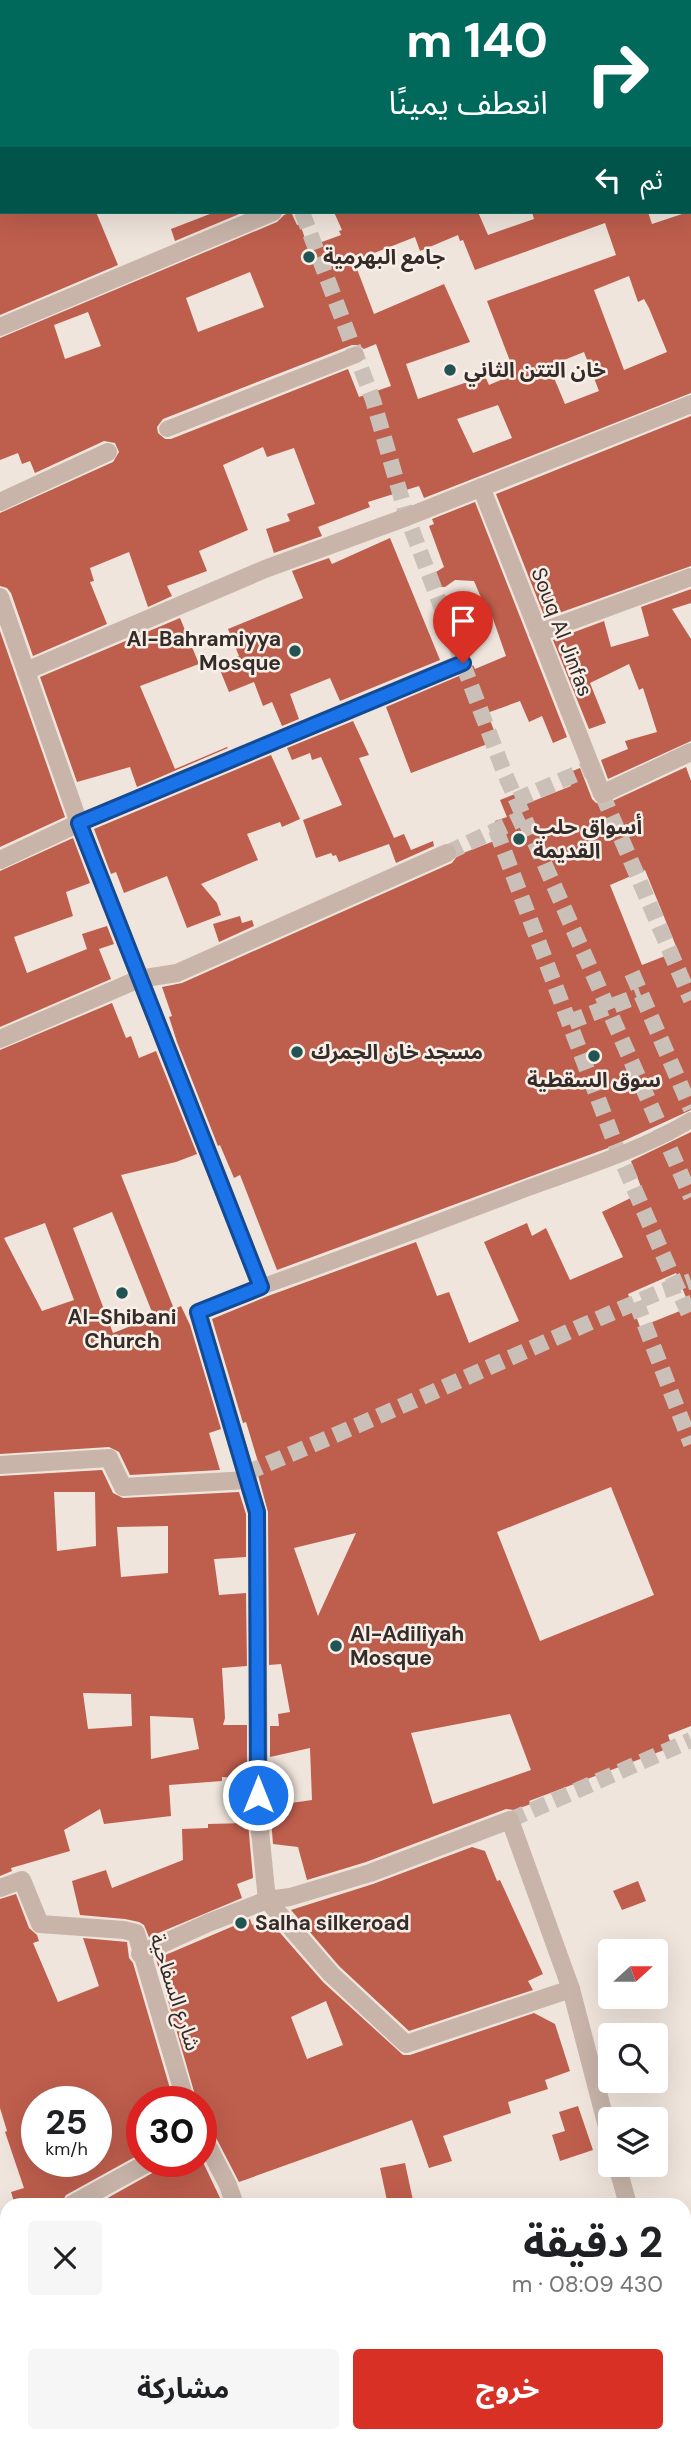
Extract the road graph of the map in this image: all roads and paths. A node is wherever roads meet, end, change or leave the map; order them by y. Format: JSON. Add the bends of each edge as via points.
{"nodes":[{"id":1,"x":268,"y":214,"type":"edge"},
{"id":2,"x":0,"y":327,"type":"edge"},
{"id":3,"x":356,"y":355,"type":"dead end"},
{"id":4,"x":691,"y":404,"type":"edge"},
{"id":5,"x":167,"y":429,"type":"dead end"},
{"id":6,"x":108,"y":452,"type":"dead end"},
{"id":7,"x":481,"y":487,"type":"junction"},
{"id":8,"x":0,"y":502,"type":"edge"},
{"id":9,"x":691,"y":577,"type":"edge"},
{"id":10,"x":0,"y":597,"type":"edge"},
{"id":11,"x":538,"y":633,"type":"junction"},
{"id":12,"x":463,"y":663,"type":"dead end"},
{"id":13,"x":26,"y":671,"type":"junction"},
{"id":14,"x":691,"y":752,"type":"edge"},
{"id":15,"x":79,"y":823,"type":"junction"},
{"id":16,"x":447,"y":853,"type":"tunnel mouth"},
{"id":17,"x":0,"y":860,"type":"edge"},
{"id":18,"x":139,"y":979,"type":"junction"},
{"id":19,"x":0,"y":1039,"type":"edge"},
{"id":20,"x":691,"y":1120,"type":"edge"},
{"id":21,"x":261,"y":1287,"type":"junction"},
{"id":22,"x":0,"y":1465,"type":"edge"},
{"id":23,"x":248,"y":1480,"type":"junction"},
{"id":24,"x":0,"y":1888,"type":"edge"},
{"id":25,"x":267,"y":1900,"type":"junction"},
{"id":26,"x":140,"y":1954,"type":"junction"},
{"id":27,"x":571,"y":1989,"type":"junction"},
{"id":28,"x":181,"y":2086,"type":"edge"},
{"id":29,"x":602,"y":2107,"type":"edge"},
{"id":30,"x":217,"y":2164,"type":"edge"},
{"id":31,"x":126,"y":2175,"type":"edge"},
{"id":32,"x":620,"y":2177,"type":"edge"},
{"id":33,"x":84,"y":2198,"type":"edge"},
{"id":34,"x":233,"y":2198,"type":"edge"},
{"id":35,"x":626,"y":2198,"type":"edge"}],
"edges":[{"from":1,"to":2,"type":"street"},
{"from":3,"to":5,"type":"street"},
{"from":4,"to":7,"type":"street"},
{"from":6,"to":8,"type":"street"},
{"from":7,"to":11,"type":"street","name":"Souq Al Jinfas"},
{"from":7,"to":13,"type":"street","via":[[265,569]]},
{"from":9,"to":11,"type":"street"},
{"from":10,"to":13,"type":"street"},
{"from":11,"to":14,"type":"street","name":"Souq Al Jinfas","via":[[602,793]]},
{"from":12,"to":15,"type":"street"},
{"from":13,"to":15,"type":"street"},
{"from":15,"to":17,"type":"street"},
{"from":15,"to":18,"type":"street"},
{"from":16,"to":18,"type":"street","via":[[177,973]]},
{"from":18,"to":19,"type":"street"},
{"from":18,"to":21,"type":"street"},
{"from":20,"to":21,"type":"street","via":[[619,1154]]},
{"from":21,"to":23,"type":"street","via":[[198,1312]]},
{"from":22,"to":23,"type":"street","via":[[109,1458],[123,1487]]},
{"from":23,"to":25,"type":"street","via":[[257,1512],[258,1821]]},
{"from":24,"to":26,"type":"street","name":"شارع السفاحية","via":[[22,1880],[40,1924],[136,1933]]},
{"from":25,"to":26,"type":"street"},
{"from":25,"to":27,"type":"street","via":[[331,1974],[406,2044]]},
{"from":25,"to":27,"type":"street","via":[[370,1873],[510,1820]]},
{"from":26,"to":28,"type":"street","name":"شارع السفاحية"},
{"from":27,"to":29,"type":"street"},
{"from":30,"to":34,"type":"street"},
{"from":31,"to":33,"type":"street"},
{"from":32,"to":35,"type":"street"}]}
